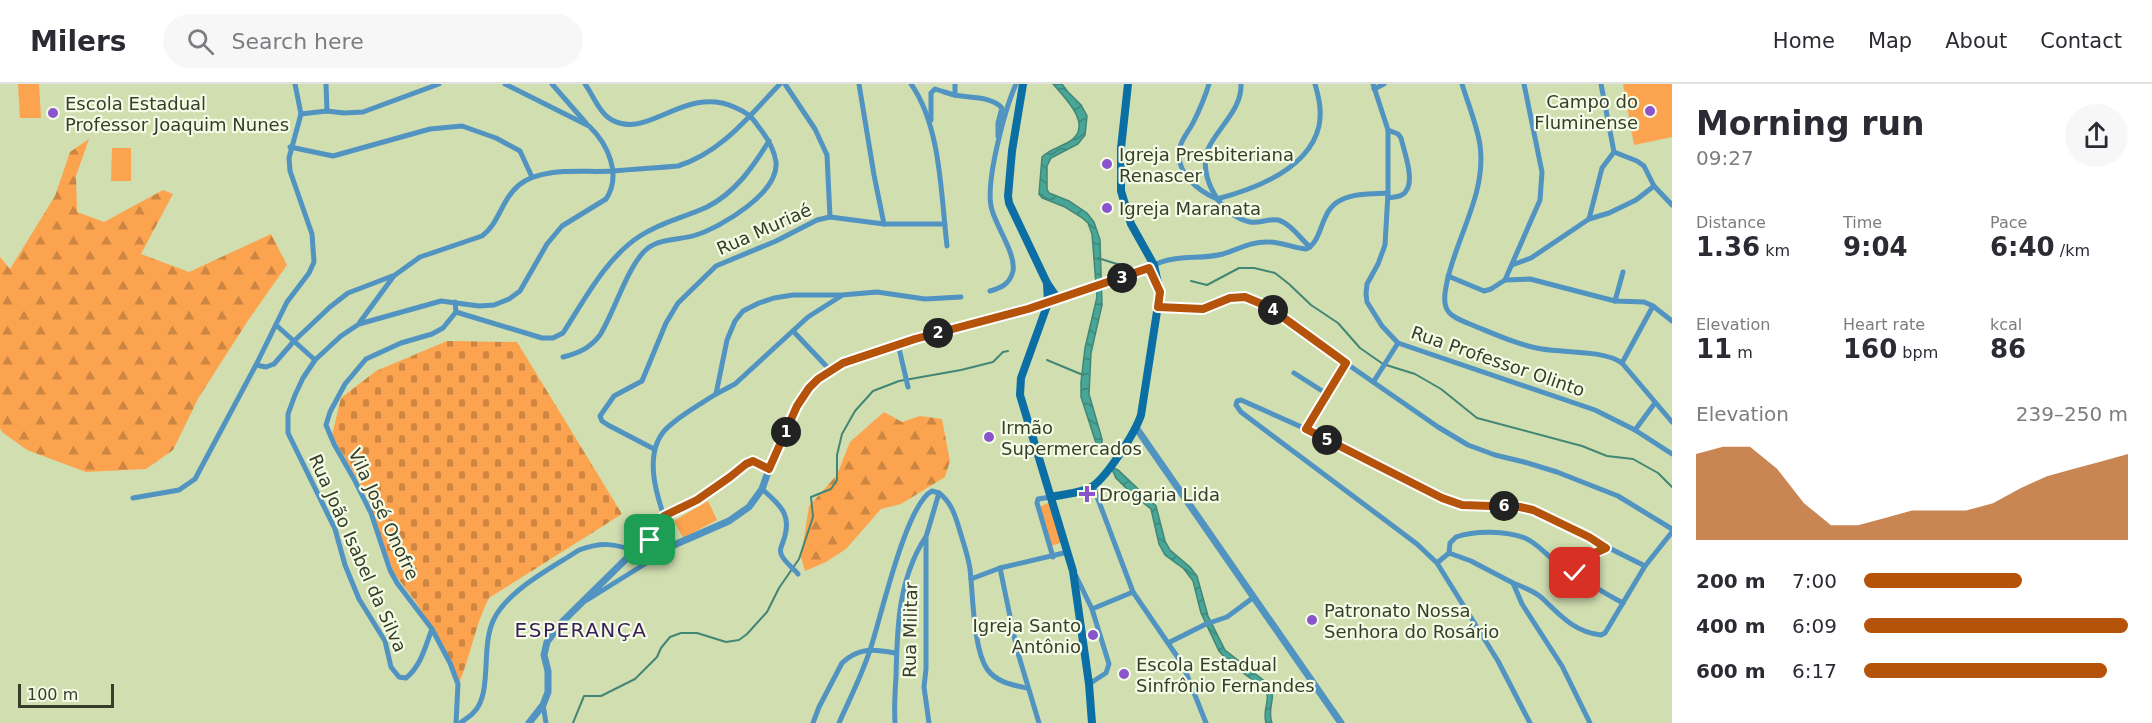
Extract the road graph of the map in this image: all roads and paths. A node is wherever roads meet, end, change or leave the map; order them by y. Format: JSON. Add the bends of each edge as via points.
{"nodes":[{"id":1,"x":295,"y":84,"type":"edge"},
{"id":2,"x":326,"y":84,"type":"edge"},
{"id":3,"x":439,"y":84,"type":"edge"},
{"id":4,"x":505,"y":84,"type":"edge"},
{"id":5,"x":552,"y":84,"type":"edge"},
{"id":6,"x":585,"y":84,"type":"edge"},
{"id":7,"x":780,"y":84,"type":"edge"},
{"id":8,"x":785,"y":84,"type":"edge"},
{"id":9,"x":859,"y":84,"type":"edge"},
{"id":10,"x":911,"y":84,"type":"edge"},
{"id":11,"x":955,"y":84,"type":"edge"},
{"id":12,"x":1016,"y":84,"type":"edge"},
{"id":13,"x":1023,"y":84,"type":"edge"},
{"id":14,"x":1128,"y":84,"type":"edge"},
{"id":15,"x":1209,"y":84,"type":"edge"},
{"id":16,"x":1241,"y":84,"type":"edge"},
{"id":17,"x":1315,"y":84,"type":"edge"},
{"id":18,"x":1384,"y":84,"type":"edge"},
{"id":19,"x":1462,"y":84,"type":"edge"},
{"id":20,"x":1524,"y":84,"type":"edge"},
{"id":21,"x":1600,"y":84,"type":"edge"},
{"id":22,"x":1373,"y":86,"type":"edge"},
{"id":23,"x":955,"y":95,"type":"junction"},
{"id":24,"x":327,"y":111,"type":"junction"},
{"id":25,"x":301,"y":114,"type":"junction"},
{"id":26,"x":751,"y":115,"type":"junction"},
{"id":27,"x":932,"y":125,"type":"junction"},
{"id":28,"x":589,"y":126,"type":"junction"},
{"id":29,"x":1388,"y":130,"type":"junction"},
{"id":30,"x":769,"y":141,"type":"junction"},
{"id":31,"x":999,"y":144,"type":"junction"},
{"id":32,"x":290,"y":147,"type":"junction"},
{"id":33,"x":1614,"y":152,"type":"junction"},
{"id":34,"x":614,"y":171,"type":"junction"},
{"id":35,"x":532,"y":177,"type":"junction"},
{"id":36,"x":1654,"y":186,"type":"junction"},
{"id":37,"x":1388,"y":196,"type":"junction"},
{"id":38,"x":1217,"y":199,"type":"junction"},
{"id":39,"x":1672,"y":205,"type":"edge"},
{"id":40,"x":830,"y":217,"type":"junction"},
{"id":41,"x":1589,"y":219,"type":"junction"},
{"id":42,"x":884,"y":224,"type":"junction"},
{"id":43,"x":945,"y":224,"type":"junction"},
{"id":44,"x":947,"y":246,"type":"dead end"},
{"id":45,"x":1310,"y":247,"type":"junction"},
{"id":46,"x":1512,"y":265,"type":"junction"},
{"id":47,"x":1152,"y":267,"type":"junction"},
{"id":48,"x":1623,"y":272,"type":"dead end"},
{"id":49,"x":395,"y":275,"type":"junction"},
{"id":50,"x":1448,"y":276,"type":"junction"},
{"id":51,"x":1505,"y":280,"type":"junction"},
{"id":52,"x":1047,"y":283,"type":"junction"},
{"id":53,"x":990,"y":291,"type":"dead end"},
{"id":54,"x":842,"y":295,"type":"junction"},
{"id":55,"x":961,"y":297,"type":"dead end"},
{"id":56,"x":1058,"y":299,"type":"junction"},
{"id":57,"x":1615,"y":301,"type":"junction"},
{"id":58,"x":455,"y":302,"type":"junction"},
{"id":59,"x":1048,"y":303,"type":"junction"},
{"id":60,"x":1653,"y":306,"type":"junction"},
{"id":61,"x":1158,"y":307,"type":"junction"},
{"id":62,"x":456,"y":312,"type":"junction"},
{"id":63,"x":1672,"y":321,"type":"edge"},
{"id":64,"x":358,"y":324,"type":"junction"},
{"id":65,"x":276,"y":326,"type":"junction"},
{"id":66,"x":793,"y":331,"type":"junction"},
{"id":67,"x":294,"y":342,"type":"junction"},
{"id":68,"x":1398,"y":343,"type":"junction"},
{"id":69,"x":898,"y":344,"type":"junction"},
{"id":70,"x":563,"y":357,"type":"dead end"},
{"id":71,"x":315,"y":360,"type":"junction"},
{"id":72,"x":1346,"y":363,"type":"junction"},
{"id":73,"x":1622,"y":363,"type":"junction"},
{"id":74,"x":256,"y":365,"type":"junction"},
{"id":75,"x":830,"y":370,"type":"junction"},
{"id":76,"x":1294,"y":373,"type":"dead end"},
{"id":77,"x":1374,"y":381,"type":"junction"},
{"id":78,"x":908,"y":385,"type":"dead end"},
{"id":79,"x":716,"y":394,"type":"junction"},
{"id":80,"x":1327,"y":394,"type":"junction"},
{"id":81,"x":1655,"y":403,"type":"junction"},
{"id":82,"x":1672,"y":422,"type":"edge"},
{"id":83,"x":1137,"y":429,"type":"junction"},
{"id":84,"x":1306,"y":429,"type":"junction"},
{"id":85,"x":1635,"y":430,"type":"junction"},
{"id":86,"x":654,"y":448,"type":"junction"},
{"id":87,"x":1672,"y":454,"type":"edge"},
{"id":88,"x":769,"y":469,"type":"junction"},
{"id":89,"x":1093,"y":486,"type":"junction"},
{"id":90,"x":762,"y":489,"type":"junction"},
{"id":91,"x":939,"y":493,"type":"junction"},
{"id":92,"x":1051,"y":497,"type":"junction"},
{"id":93,"x":133,"y":498,"type":"dead end"},
{"id":94,"x":664,"y":516,"type":"junction"},
{"id":95,"x":1672,"y":530,"type":"edge"},
{"id":96,"x":926,"y":537,"type":"junction"},
{"id":97,"x":674,"y":545,"type":"junction"},
{"id":98,"x":660,"y":548,"type":"junction"},
{"id":99,"x":1606,"y":548,"type":"junction"},
{"id":100,"x":646,"y":549,"type":"junction"},
{"id":101,"x":637,"y":552,"type":"junction"},
{"id":102,"x":1068,"y":552,"type":"junction"},
{"id":103,"x":1449,"y":553,"type":"junction"},
{"id":104,"x":1053,"y":556,"type":"junction"},
{"id":105,"x":1437,"y":564,"type":"junction"},
{"id":106,"x":1645,"y":566,"type":"junction"},
{"id":107,"x":1000,"y":568,"type":"junction"},
{"id":108,"x":1073,"y":571,"type":"junction"},
{"id":109,"x":796,"y":572,"type":"dead end"},
{"id":110,"x":1575,"y":573,"type":"junction"},
{"id":111,"x":971,"y":579,"type":"junction"},
{"id":112,"x":1513,"y":583,"type":"junction"},
{"id":113,"x":1133,"y":592,"type":"junction"},
{"id":114,"x":1254,"y":597,"type":"junction"},
{"id":115,"x":584,"y":602,"type":"junction"},
{"id":116,"x":1623,"y":603,"type":"junction"},
{"id":117,"x":1092,"y":609,"type":"junction"},
{"id":118,"x":432,"y":629,"type":"junction"},
{"id":119,"x":1168,"y":643,"type":"junction"},
{"id":120,"x":871,"y":649,"type":"junction"},
{"id":121,"x":895,"y":653,"type":"junction"},
{"id":122,"x":1089,"y":684,"type":"junction"},
{"id":123,"x":1027,"y":688,"type":"junction"},
{"id":124,"x":543,"y":705,"type":"junction"},
{"id":125,"x":458,"y":723,"type":"edge"},
{"id":126,"x":528,"y":723,"type":"edge"},
{"id":127,"x":546,"y":723,"type":"edge"},
{"id":128,"x":813,"y":723,"type":"edge"},
{"id":129,"x":839,"y":723,"type":"edge"},
{"id":130,"x":895,"y":723,"type":"edge"},
{"id":131,"x":929,"y":723,"type":"edge"},
{"id":132,"x":1039,"y":723,"type":"edge"},
{"id":133,"x":1092,"y":723,"type":"edge"},
{"id":134,"x":1206,"y":723,"type":"edge"},
{"id":135,"x":1341,"y":723,"type":"edge"},
{"id":136,"x":1530,"y":723,"type":"edge"},
{"id":137,"x":1590,"y":723,"type":"edge"}],
"edges":[{"from":1,"to":25,"type":"street"},
{"from":2,"to":24,"type":"street"},
{"from":3,"to":24,"type":"street","via":[[363,112]]},
{"from":4,"to":28,"type":"street"},
{"from":5,"to":28,"type":"street"},
{"from":6,"to":26,"type":"street","via":[[608,117],[624,124],[653,120],[683,105],[699,102],[726,103]]},
{"from":7,"to":26,"type":"street"},
{"from":8,"to":40,"type":"street","via":[[815,129],[827,156]]},
{"from":9,"to":42,"type":"street"},
{"from":10,"to":27,"type":"street"},
{"from":11,"to":23,"type":"street"},
{"from":12,"to":31,"type":"street"},
{"from":13,"to":52,"type":"main road","via":[[1008,196]]},
{"from":14,"to":47,"type":"main road","via":[[1121,191],[1131,224]]},
{"from":15,"to":38,"type":"street","via":[[1179,149],[1188,179],[1201,192]]},
{"from":16,"to":38,"type":"street","via":[[1240,98],[1211,144],[1206,160]]},
{"from":17,"to":38,"type":"street","via":[[1320,103],[1319,127],[1300,158],[1269,182]]},
{"from":18,"to":22,"type":"street"},
{"from":19,"to":50,"type":"street","via":[[1480,145],[1481,162],[1472,207]]},
{"from":20,"to":46,"type":"street","via":[[1542,172],[1540,200]]},
{"from":21,"to":33,"type":"street"},
{"from":22,"to":29,"type":"street","name":"Rua Professor Olinto"},
{"from":23,"to":27,"type":"street","via":[[931,91]]},
{"from":23,"to":31,"type":"street","via":[[985,99],[1002,108]]},
{"from":24,"to":25,"type":"street"},
{"from":25,"to":32,"type":"street"},
{"from":26,"to":30,"type":"street"},
{"from":26,"to":34,"type":"street","via":[[733,134],[696,160],[678,166]]},
{"from":27,"to":43,"type":"street"},
{"from":28,"to":34,"type":"street","via":[[605,146]]},
{"from":29,"to":37,"type":"street","name":"Rua Professor Olinto"},
{"from":29,"to":37,"type":"street","via":[[1401,138],[1410,182],[1402,195]]},
{"from":30,"to":62,"type":"street","via":[[749,171],[718,200],[657,225],[623,250],[558,337],[542,338]]},
{"from":30,"to":70,"type":"street","via":[[776,162],[770,184],[710,229],[648,247],[593,345],[579,354]]},
{"from":31,"to":53,"type":"street","via":[[990,200],[1013,273],[1008,282]]},
{"from":32,"to":35,"type":"street","via":[[333,156],[430,129],[462,126],[520,151]]},
{"from":32,"to":65,"type":"street","via":[[290,171],[312,234],[314,262]]},
{"from":33,"to":36,"type":"street","via":[[1644,166]]},
{"from":33,"to":41,"type":"street","via":[[1602,168]]},
{"from":34,"to":35,"type":"street"},
{"from":34,"to":58,"type":"street","name":"Rua João Isabel da Silva","via":[[606,199],[558,231],[520,291],[494,305]]},
{"from":35,"to":49,"type":"street","via":[[513,190],[489,231],[420,257]]},
{"from":36,"to":39,"type":"street"},
{"from":36,"to":41,"type":"street","via":[[1610,213]]},
{"from":37,"to":45,"type":"street","via":[[1355,195],[1339,200],[1330,207]]},
{"from":37,"to":68,"type":"street","name":"Rua Professor Olinto","via":[[1384,245],[1366,294],[1382,326]]},
{"from":38,"to":45,"type":"street","via":[[1250,222],[1278,220]]},
{"from":40,"to":42,"type":"street","name":"Rua Muriaé"},
{"from":40,"to":86,"type":"street","name":"Rua Muriaé","via":[[726,261],[707,273],[678,303],[642,381],[615,396],[600,416],[608,425]]},
{"from":41,"to":46,"type":"street","via":[[1532,258]]},
{"from":42,"to":43,"type":"street","name":"Rua Muriaé"},
{"from":43,"to":44,"type":"street"},
{"from":45,"to":47,"type":"street","via":[[1270,241],[1224,254],[1170,259]]},
{"from":46,"to":51,"type":"street"},
{"from":47,"to":56,"type":"street"},
{"from":47,"to":61,"type":"main road","via":[[1160,292]]},
{"from":48,"to":57,"type":"street"},
{"from":49,"to":64,"type":"street"},
{"from":49,"to":67,"type":"street","via":[[348,293]]},
{"from":50,"to":51,"type":"street","via":[[1484,291]]},
{"from":50,"to":73,"type":"street","via":[[1443,301],[1454,317],[1511,342],[1614,357]]},
{"from":51,"to":57,"type":"street","via":[[1530,279]]},
{"from":52,"to":56,"type":"main road"},
{"from":52,"to":59,"type":"main road"},
{"from":54,"to":55,"type":"street","via":[[877,292],[925,299]]},
{"from":54,"to":66,"type":"street"},
{"from":54,"to":79,"type":"street","via":[[774,297],[743,311],[727,340]]},
{"from":56,"to":59,"type":"street"},
{"from":57,"to":60,"type":"street","via":[[1633,300]]},
{"from":58,"to":62,"type":"street"},
{"from":58,"to":64,"type":"street","name":"Rua João Isabel da Silva","via":[[441,301]]},
{"from":59,"to":69,"type":"street"},
{"from":59,"to":92,"type":"main road","via":[[1019,390]]},
{"from":60,"to":63,"type":"street"},
{"from":60,"to":73,"type":"street"},
{"from":61,"to":72,"type":"street","via":[[1203,309],[1230,298],[1245,297],[1269,307]]},
{"from":61,"to":83,"type":"main road"},
{"from":62,"to":118,"type":"street","name":"Vila José Onofre","via":[[443,328],[432,334],[366,359],[345,384],[326,425],[371,513],[390,570]]},
{"from":64,"to":71,"type":"street","name":"Rua João Isabel da Silva"},
{"from":65,"to":67,"type":"street"},
{"from":65,"to":74,"type":"street"},
{"from":66,"to":75,"type":"street"},
{"from":66,"to":79,"type":"street","via":[[735,384]]},
{"from":67,"to":71,"type":"street"},
{"from":67,"to":74,"type":"street","via":[[270,367]]},
{"from":68,"to":77,"type":"street"},
{"from":68,"to":85,"type":"street","name":"Rua Professor Olinto","via":[[1594,410]]},
{"from":69,"to":75,"type":"street"},
{"from":69,"to":78,"type":"street"},
{"from":71,"to":118,"type":"street","name":"Rua João Isabel da Silva","via":[[288,414],[288,433],[335,529],[359,599],[385,641],[391,666],[399,677],[406,678],[413,672]]},
{"from":72,"to":77,"type":"street"},
{"from":72,"to":80,"type":"street"},
{"from":73,"to":81,"type":"street"},
{"from":74,"to":93,"type":"street","via":[[195,479],[179,490]]},
{"from":75,"to":88,"type":"street","via":[[809,388],[797,406]]},
{"from":76,"to":80,"type":"street"},
{"from":77,"to":95,"type":"street","via":[[1468,445],[1557,472],[1618,496]]},
{"from":79,"to":86,"type":"street","via":[[664,431]]},
{"from":80,"to":84,"type":"street"},
{"from":81,"to":82,"type":"street"},
{"from":81,"to":85,"type":"street"},
{"from":83,"to":89,"type":"main road"},
{"from":83,"to":114,"type":"street"},
{"from":84,"to":99,"type":"street","via":[[1442,498],[1462,505],[1533,510]]},
{"from":84,"to":105,"type":"street","via":[[1244,401],[1236,404],[1241,412],[1417,544]]},
{"from":85,"to":87,"type":"street","name":"Rua Professor Olinto"},
{"from":86,"to":94,"type":"street","via":[[652,466]]},
{"from":88,"to":90,"type":"street"},
{"from":88,"to":94,"type":"street","via":[[750,462],[697,500]]},
{"from":89,"to":92,"type":"main road"},
{"from":89,"to":113,"type":"street"},
{"from":90,"to":97,"type":"street","via":[[740,515]]},
{"from":90,"to":109,"type":"street","via":[[780,505],[788,522],[781,548],[783,558]]},
{"from":91,"to":96,"type":"street"},
{"from":91,"to":111,"type":"street","via":[[950,503],[956,519]]},
{"from":91,"to":120,"type":"street","via":[[932,491],[925,496],[906,531]]},
{"from":92,"to":102,"type":"main road"},
{"from":92,"to":104,"type":"street","via":[[1036,503]]},
{"from":94,"to":97,"type":"street"},
{"from":94,"to":100,"type":"street"},
{"from":95,"to":106,"type":"street"},
{"from":96,"to":121,"type":"street","via":[[915,553],[906,580]]},
{"from":96,"to":131,"type":"street","name":"Rua Militar","via":[[924,687]]},
{"from":97,"to":98,"type":"street"},
{"from":98,"to":100,"type":"street"},
{"from":98,"to":115,"type":"street","via":[[648,562]]},
{"from":99,"to":106,"type":"street"},
{"from":99,"to":110,"type":"street","via":[[1588,556]]},
{"from":100,"to":101,"type":"street"},
{"from":101,"to":115,"type":"street"},
{"from":101,"to":125,"type":"street","via":[[618,544],[590,546],[518,591],[494,618],[487,637],[482,697],[475,712]]},
{"from":102,"to":104,"type":"street"},
{"from":102,"to":108,"type":"main road"},
{"from":103,"to":105,"type":"street"},
{"from":103,"to":110,"type":"street","via":[[1452,540],[1463,534],[1509,534],[1532,542]]},
{"from":103,"to":112,"type":"street"},
{"from":104,"to":107,"type":"street"},
{"from":105,"to":136,"type":"street","via":[[1498,661]]},
{"from":106,"to":116,"type":"street"},
{"from":107,"to":111,"type":"street"},
{"from":107,"to":123,"type":"street"},
{"from":108,"to":117,"type":"street"},
{"from":108,"to":122,"type":"main road"},
{"from":110,"to":116,"type":"street"},
{"from":111,"to":123,"type":"street","via":[[975,626],[987,669],[1000,681]]},
{"from":112,"to":116,"type":"street","via":[[1542,597],[1563,620],[1595,635],[1605,633]]},
{"from":112,"to":137,"type":"street","via":[[1567,674]]},
{"from":113,"to":117,"type":"street"},
{"from":113,"to":119,"type":"street"},
{"from":114,"to":119,"type":"street","via":[[1234,613]]},
{"from":114,"to":135,"type":"street"},
{"from":115,"to":124,"type":"street","via":[[547,642],[544,655],[548,692]]},
{"from":117,"to":122,"type":"street","via":[[1109,664],[1106,673]]},
{"from":118,"to":125,"type":"street","name":"Vila José Onofre","via":[[458,684]]},
{"from":119,"to":134,"type":"street","via":[[1183,665]]},
{"from":120,"to":121,"type":"street"},
{"from":120,"to":128,"type":"street","via":[[842,663]]},
{"from":120,"to":129,"type":"street"},
{"from":121,"to":130,"type":"street"},
{"from":122,"to":133,"type":"main road"},
{"from":123,"to":132,"type":"street"},
{"from":124,"to":126,"type":"street"},
{"from":124,"to":127,"type":"street"}]}
